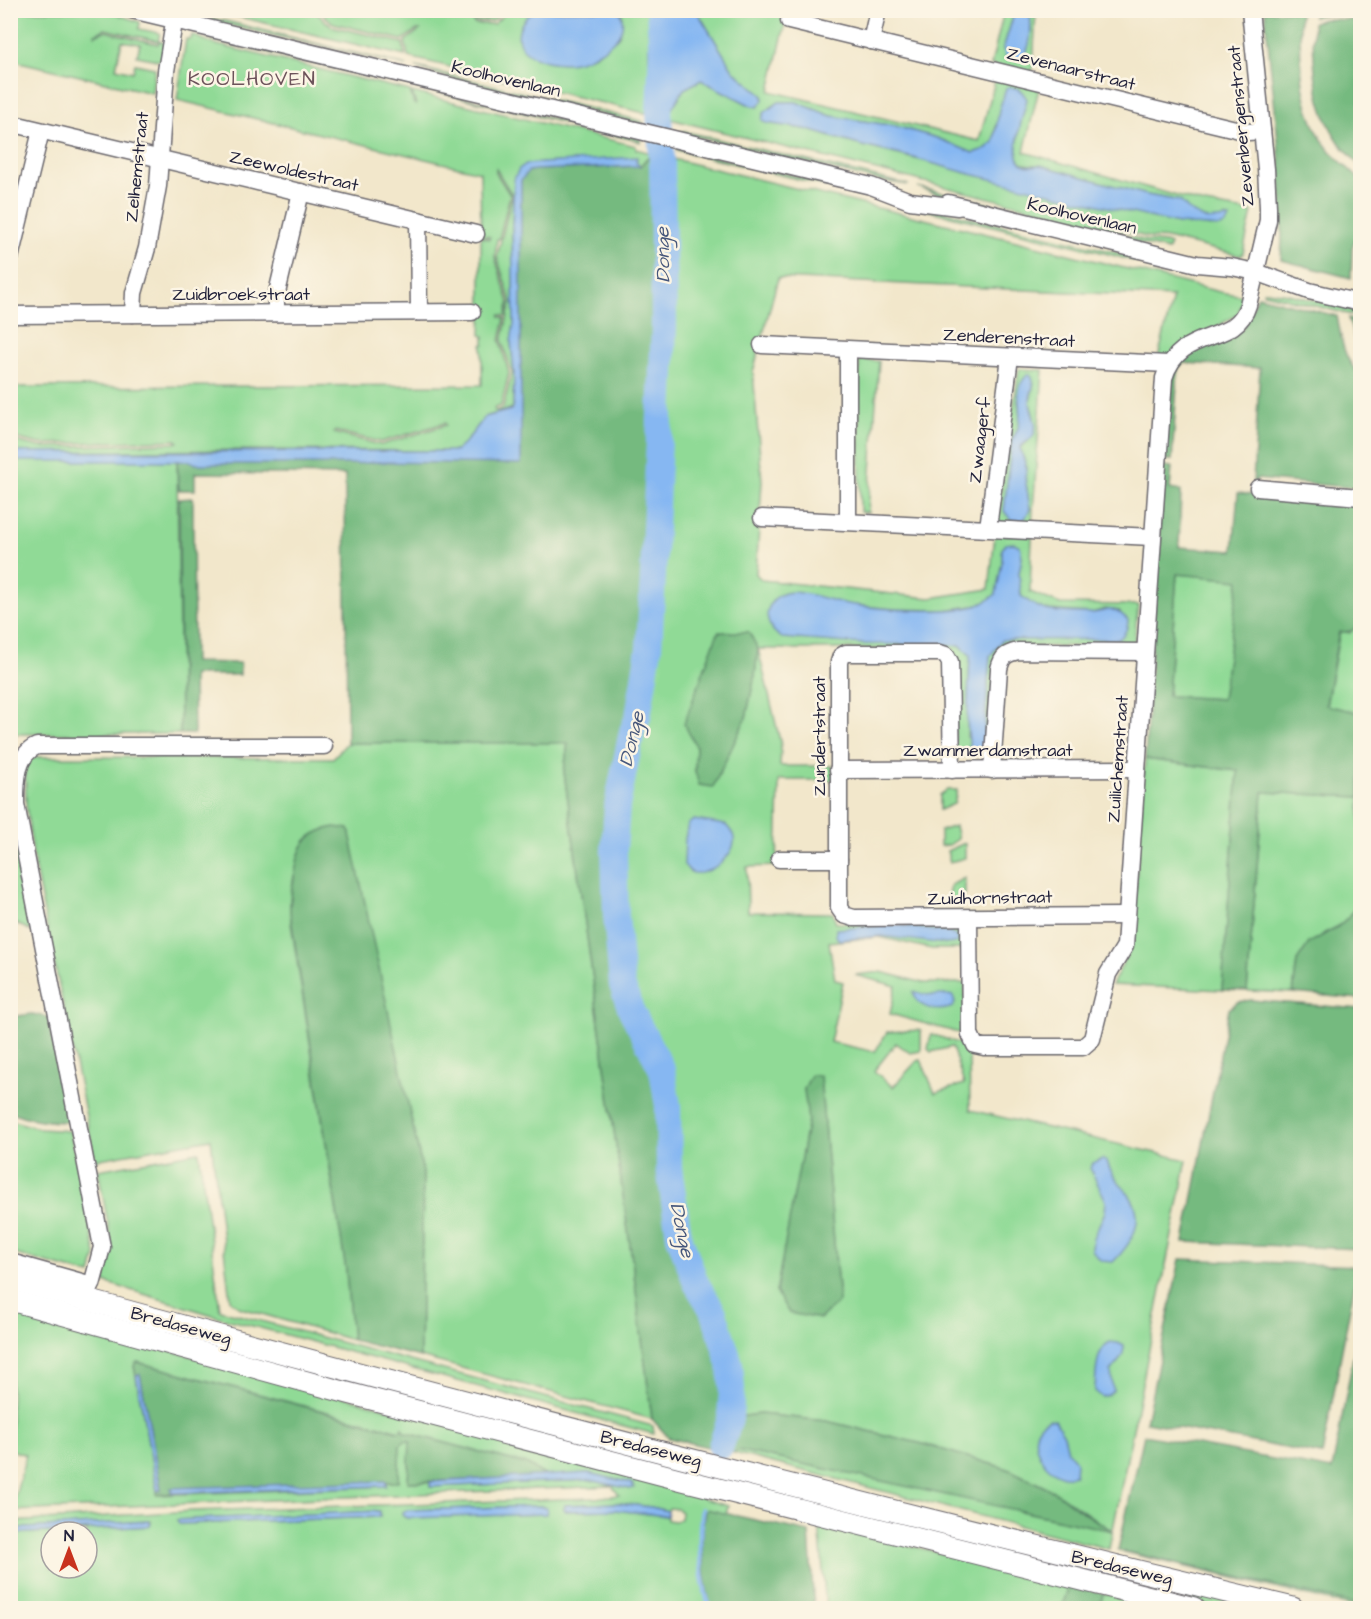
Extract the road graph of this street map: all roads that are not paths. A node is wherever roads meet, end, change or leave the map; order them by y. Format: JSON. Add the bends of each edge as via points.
{"nodes":[{"id":1,"x":132,"y":10,"type":"edge"},
{"id":2,"x":878,"y":10,"type":"edge"},
{"id":3,"x":1250,"y":10,"type":"edge"},
{"id":4,"x":175,"y":16,"type":"edge"},
{"id":5,"x":789,"y":21,"type":"dead end"},
{"id":6,"x":871,"y":41,"type":"junction"},
{"id":7,"x":10,"y":123,"type":"edge"},
{"id":8,"x":41,"y":131,"type":"junction"},
{"id":9,"x":1262,"y":131,"type":"junction"},
{"id":10,"x":160,"y":159,"type":"junction"},
{"id":11,"x":300,"y":192,"type":"junction"},
{"id":12,"x":418,"y":220,"type":"junction"},
{"id":13,"x":476,"y":234,"type":"dead end"},
{"id":14,"x":10,"y":258,"type":"edge"},
{"id":15,"x":1254,"y":278,"type":"junction"},
{"id":16,"x":1360,"y":303,"type":"edge"},
{"id":17,"x":419,"y":312,"type":"junction"},
{"id":18,"x":472,"y":312,"type":"dead end"},
{"id":19,"x":276,"y":313,"type":"junction"},
{"id":20,"x":133,"y":314,"type":"junction"},
{"id":21,"x":10,"y":315,"type":"edge"},
{"id":22,"x":762,"y":345,"type":"dead end"},
{"id":23,"x":848,"y":350,"type":"junction"},
{"id":24,"x":1010,"y":357,"type":"junction"},
{"id":25,"x":1168,"y":364,"type":"junction"},
{"id":26,"x":1258,"y":488,"type":"dead end"},
{"id":27,"x":1360,"y":497,"type":"edge"},
{"id":28,"x":762,"y":518,"type":"dead end"},
{"id":29,"x":848,"y":521,"type":"junction"},
{"id":30,"x":988,"y":528,"type":"junction"},
{"id":31,"x":1152,"y":537,"type":"junction"},
{"id":32,"x":1145,"y":652,"type":"junction"},
{"id":33,"x":324,"y":746,"type":"dead end"},
{"id":34,"x":1137,"y":769,"type":"junction"},
{"id":35,"x":838,"y":770,"type":"junction"},
{"id":36,"x":952,"y":770,"type":"junction"},
{"id":37,"x":992,"y":770,"type":"junction"},
{"id":38,"x":779,"y":859,"type":"dead end"},
{"id":39,"x":839,"y":859,"type":"junction"},
{"id":40,"x":1128,"y":916,"type":"junction"},
{"id":41,"x":854,"y":918,"type":"joint"},
{"id":42,"x":969,"y":918,"type":"junction"},
{"id":43,"x":10,"y":1262,"type":"edge"},
{"id":44,"x":10,"y":1280,"type":"edge"},
{"id":45,"x":10,"y":1300,"type":"edge"},
{"id":46,"x":838,"y":1498,"type":"junction"},
{"id":47,"x":833,"y":1518,"type":"junction"},
{"id":48,"x":1106,"y":1575,"type":"junction"},
{"id":49,"x":1194,"y":1608,"type":"edge"},
{"id":50,"x":1293,"y":1608,"type":"edge"}],
"edges":[{"from":1,"to":4,"type":"street","name":"Koolhovenlaan"},
{"from":2,"to":6,"type":"street"},
{"from":3,"to":9,"type":"street","name":"Zevenbergenstraat"},
{"from":4,"to":10,"type":"street","name":"Zelhemstraat","via":[[166,71]]},
{"from":4,"to":15,"type":"street","name":"Koolhovenlaan","via":[[871,186],[912,190],[958,207],[1197,264],[1232,267]]},
{"from":5,"to":6,"type":"street","name":"Zevenaarstraat"},
{"from":6,"to":9,"type":"street","name":"Zevenaarstraat","via":[[1248,132]]},
{"from":7,"to":8,"type":"street","name":"Zeewoldestraat"},
{"from":8,"to":10,"type":"street","name":"Zeewoldestraat"},
{"from":8,"to":14,"type":"street"},
{"from":9,"to":15,"type":"street","name":"Zevenbergenstraat","via":[[1268,220]]},
{"from":10,"to":11,"type":"street","name":"Zeewoldestraat"},
{"from":10,"to":20,"type":"street","name":"Zelhemstraat","via":[[152,226],[134,293]]},
{"from":11,"to":12,"type":"street","name":"Zeewoldestraat"},
{"from":11,"to":19,"type":"street","via":[[276,297]]},
{"from":12,"to":13,"type":"street","name":"Zeewoldestraat"},
{"from":12,"to":17,"type":"street"},
{"from":15,"to":16,"type":"street","name":"Koolhovenlaan"},
{"from":15,"to":25,"type":"street","via":[[1246,310],[1237,324],[1185,347]]},
{"from":17,"to":18,"type":"street","name":"Zuidbroekstraat"},
{"from":17,"to":19,"type":"street","name":"Zuidbroekstraat"},
{"from":19,"to":20,"type":"street","name":"Zuidbroekstraat"},
{"from":20,"to":21,"type":"street","name":"Zuidbroekstraat"},
{"from":22,"to":23,"type":"street","name":"Zenderenstraat"},
{"from":23,"to":24,"type":"street","name":"Zenderenstraat"},
{"from":23,"to":29,"type":"street"},
{"from":24,"to":25,"type":"street","name":"Zenderenstraat"},
{"from":24,"to":30,"type":"street","name":"Zwaagerf"},
{"from":25,"to":31,"type":"street","name":"Zuilichemstraat"},
{"from":26,"to":27,"type":"street"},
{"from":28,"to":29,"type":"street"},
{"from":29,"to":30,"type":"street"},
{"from":30,"to":31,"type":"street"},
{"from":31,"to":32,"type":"street","name":"Zuilichemstraat"},
{"from":32,"to":34,"type":"street","name":"Zuilichemstraat"},
{"from":32,"to":37,"type":"street","via":[[1006,654],[999,669]]},
{"from":33,"to":43,"type":"street","via":[[37,746],[22,760],[16,778],[16,804],[102,1247],[92,1285]]},
{"from":34,"to":37,"type":"street","name":"Zwammerdamstraat"},
{"from":34,"to":40,"type":"street","name":"Zuilichemstraat"},
{"from":35,"to":36,"type":"street","name":"Zwammerdamstraat"},
{"from":35,"to":36,"type":"street","name":"Zundertstraat","via":[[842,656],[940,653],[950,662]]},
{"from":35,"to":39,"type":"street","name":"Zundertstraat"},
{"from":36,"to":37,"type":"street","name":"Zwammerdamstraat"},
{"from":38,"to":39,"type":"street"},
{"from":39,"to":41,"type":"street","name":"Zundertstraat","via":[[839,908],[844,915]]},
{"from":40,"to":42,"type":"street","name":"Zuidhornstraat"},
{"from":40,"to":42,"type":"street","name":"Zuilichemstraat","via":[[1125,946],[1108,974],[1092,1039],[1083,1047],[975,1045],[970,1034]]},
{"from":41,"to":42,"type":"street","name":"Zuidhornstraat"},
{"from":44,"to":46,"type":"main road","name":"Bredaseweg"},
{"from":45,"to":47,"type":"main road","name":"Bredaseweg","via":[[355,1395]]},
{"from":46,"to":47,"type":"main road","via":[[824,1505],[825,1512]]},
{"from":46,"to":48,"type":"main road","name":"Bredaseweg"},
{"from":47,"to":48,"type":"main road","name":"Bredaseweg"},
{"from":48,"to":49,"type":"main road","name":"Bredaseweg"},
{"from":48,"to":50,"type":"main road","name":"Bredaseweg"}]}
